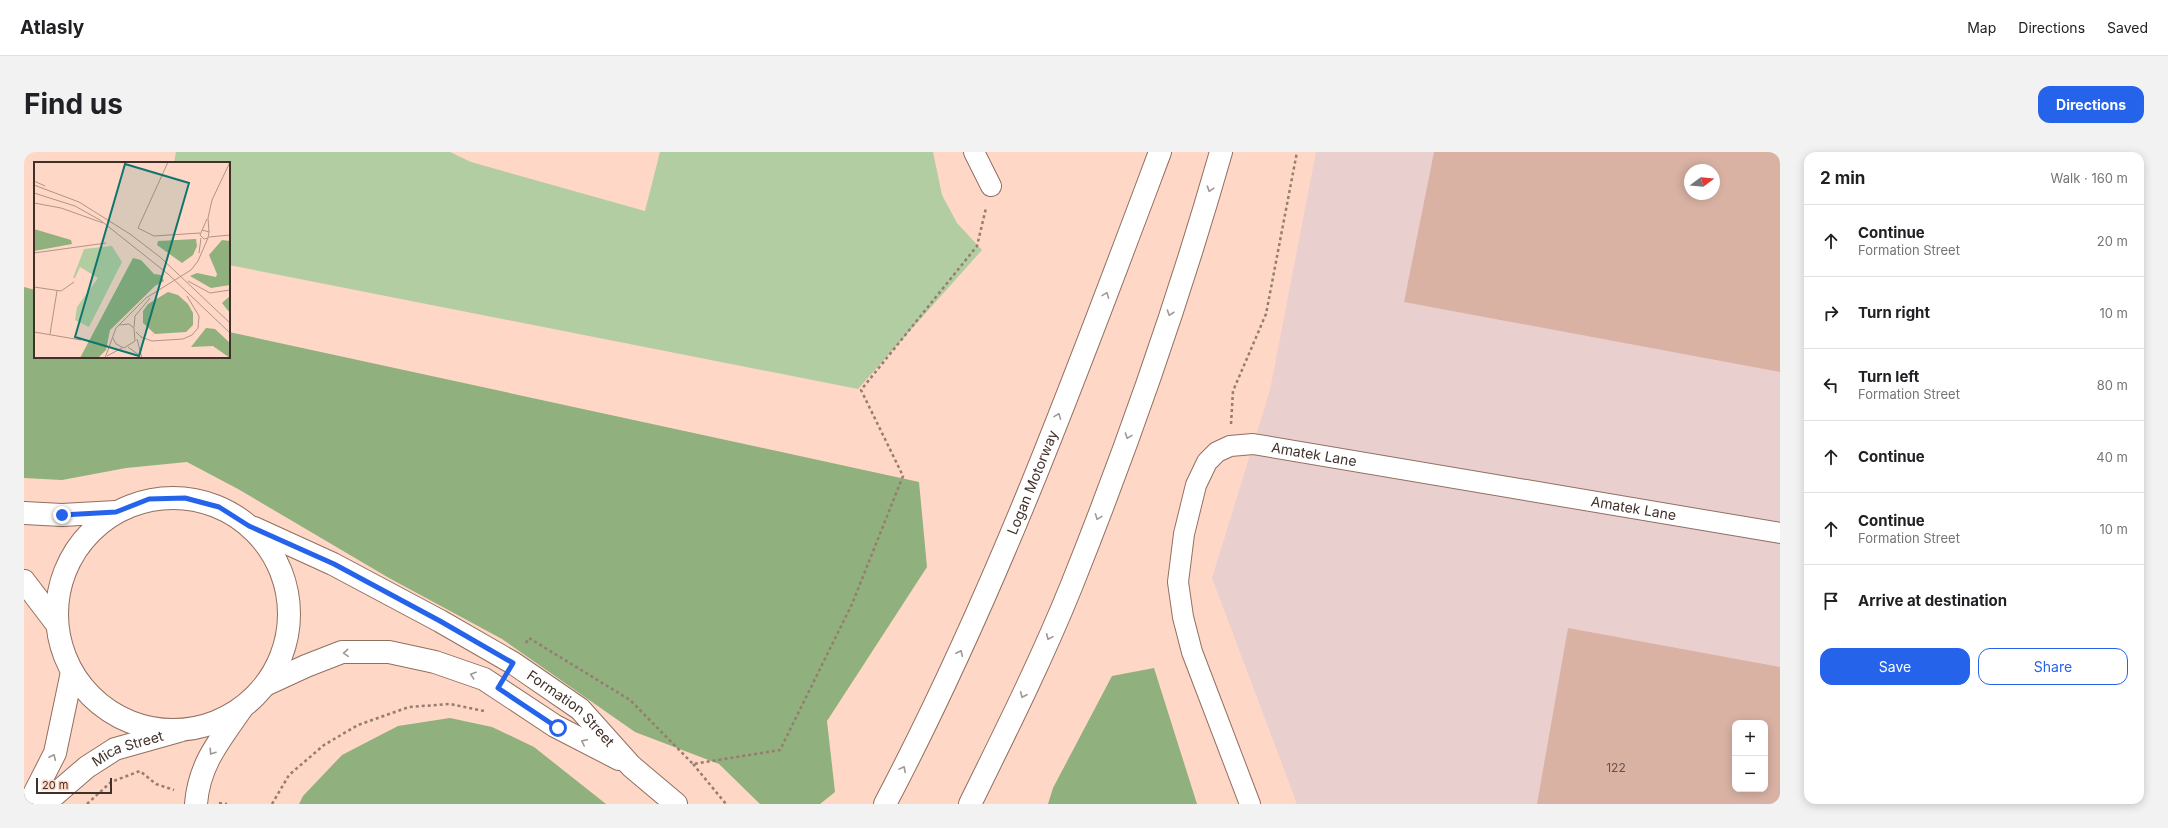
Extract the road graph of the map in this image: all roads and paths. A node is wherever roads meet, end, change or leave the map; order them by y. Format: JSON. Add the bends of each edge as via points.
{"nodes":[{"id":1,"x":974,"y":152,"type":"edge"},
{"id":2,"x":1160,"y":152,"type":"edge"},
{"id":3,"x":1221,"y":152,"type":"edge"},
{"id":4,"x":1297,"y":152,"type":"edge"},
{"id":5,"x":991,"y":186,"type":"joint"},
{"id":6,"x":1230,"y":446,"type":"junction"},
{"id":7,"x":116,"y":512,"type":"junction"},
{"id":8,"x":24,"y":513,"type":"edge"},
{"id":9,"x":249,"y":526,"type":"junction"},
{"id":10,"x":1780,"y":534,"type":"edge"},
{"id":11,"x":24,"y":581,"type":"edge"},
{"id":12,"x":56,"y":623,"type":"junction"},
{"id":13,"x":513,"y":663,"type":"junction"},
{"id":14,"x":72,"y":672,"type":"junction"},
{"id":15,"x":267,"y":684,"type":"junction"},
{"id":16,"x":498,"y":688,"type":"junction"},
{"id":17,"x":242,"y":708,"type":"junction"},
{"id":18,"x":179,"y":731,"type":"junction"},
{"id":19,"x":693,"y":764,"type":"junction"},
{"id":20,"x":631,"y":766,"type":"junction"},
{"id":21,"x":196,"y":801,"type":"edge"},
{"id":22,"x":29,"y":804,"type":"edge"},
{"id":23,"x":44,"y":804,"type":"edge"},
{"id":24,"x":87,"y":804,"type":"edge"},
{"id":25,"x":227,"y":804,"type":"edge"},
{"id":26,"x":272,"y":804,"type":"edge"},
{"id":27,"x":676,"y":804,"type":"edge"},
{"id":28,"x":726,"y":804,"type":"edge"},
{"id":29,"x":885,"y":804,"type":"edge"},
{"id":30,"x":970,"y":804,"type":"edge"},
{"id":31,"x":1250,"y":804,"type":"edge"}],
"edges":[{"from":1,"to":5,"type":"street"},
{"from":29,"to":2,"type":"main road","name":"Logan Motorway","one_way":true,"via":[[927,724],[989,590]]},
{"from":3,"to":30,"type":"main road","one_way":true,"via":[[1144,393],[1074,581]]},
{"from":4,"to":6,"type":"path","via":[[1266,314],[1233,391]]},
{"from":5,"to":19,"type":"path","via":[[977,246],[861,390],[903,476],[852,604],[780,750]]},
{"from":6,"to":10,"type":"street","name":"Amatek Lane","via":[[1253,444]]},
{"from":6,"to":31,"type":"street","name":"Amatek Lane","via":[[1217,452],[1206,462],[1196,485],[1184,534],[1178,582],[1192,652]]},
{"from":7,"to":8,"type":"main road","via":[[62,515]]},
{"from":7,"to":9,"type":"main road","via":[[149,499],[185,498],[219,507]]},
{"from":7,"to":12,"type":"main road","via":[[90,532],[70,558],[59,589]]},
{"from":9,"to":13,"type":"main road","name":"Formation Street","via":[[334,564]]},
{"from":9,"to":15,"type":"main road","via":[[272,553],[285,584],[289,619],[283,653]]},
{"from":11,"to":12,"type":"main road"},
{"from":12,"to":14,"type":"main road","via":[[58,636]]},
{"from":13,"to":19,"type":"path","via":[[529,638],[630,700]]},
{"from":13,"to":20,"type":"main road","name":"Formation Street","via":[[580,709]]},
{"from":14,"to":18,"type":"main road","via":[[91,698],[117,717],[147,728]]},
{"from":22,"to":14,"type":"main road","one_way":true,"via":[[56,753]]},
{"from":16,"to":15,"type":"main road","name":"Formation Street","one_way":true,"via":[[484,679],[435,662],[389,652],[342,652]]},
{"from":15,"to":17,"type":"main road"},
{"from":20,"to":16,"type":"main road","name":"Formation Street","one_way":true,"via":[[554,726]]},
{"from":16,"to":26,"type":"path","via":[[484,711],[450,704],[409,707],[358,725],[324,745],[289,775]]},
{"from":17,"to":18,"type":"main road","via":[[212,725]]},
{"from":17,"to":21,"type":"main road","one_way":true,"via":[[209,755]]},
{"from":18,"to":23,"type":"main road","name":"Mica Street","via":[[115,749],[87,767]]},
{"from":19,"to":28,"type":"path"},
{"from":20,"to":27,"type":"main road","name":"Formation Street"},
{"from":21,"to":24,"type":"path","via":[[156,784],[140,770],[111,782]]},
{"from":21,"to":25,"type":"path"}]}
